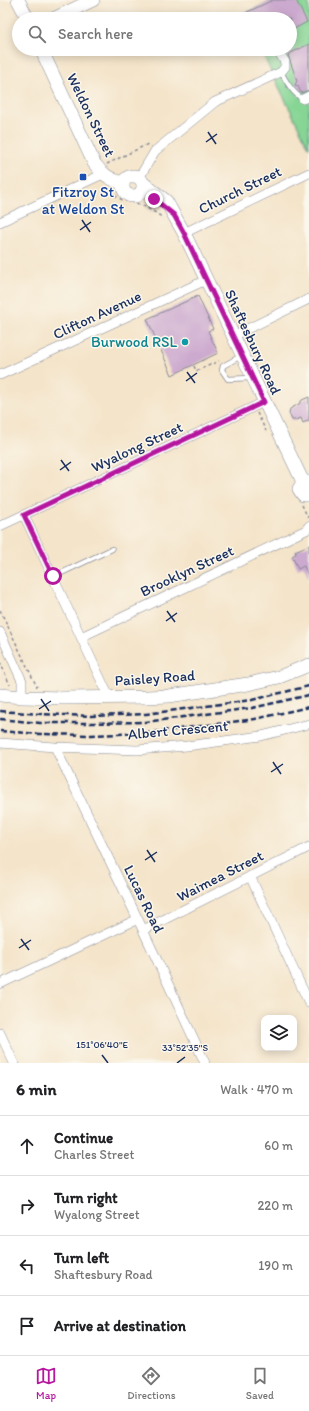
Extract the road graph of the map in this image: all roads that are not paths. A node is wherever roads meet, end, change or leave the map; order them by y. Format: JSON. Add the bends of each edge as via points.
{"nodes":[{"id":1,"x":18,"y":0,"type":"edge"},
{"id":2,"x":93,"y":0,"type":"edge"},
{"id":3,"x":24,"y":12,"type":"edge"},
{"id":4,"x":68,"y":12,"type":"edge"},
{"id":5,"x":45,"y":56,"type":"edge"},
{"id":6,"x":281,"y":56,"type":"edge"},
{"id":7,"x":281,"y":72,"type":"junction"},
{"id":8,"x":306,"y":97,"type":"edge"},
{"id":9,"x":309,"y":173,"type":"edge"},
{"id":10,"x":106,"y":180,"type":"junction"},
{"id":11,"x":123,"y":183,"type":"junction"},
{"id":12,"x":140,"y":185,"type":"junction"},
{"id":13,"x":0,"y":222,"type":"edge"},
{"id":14,"x":184,"y":233,"type":"junction"},
{"id":15,"x":206,"y":280,"type":"junction"},
{"id":16,"x":309,"y":299,"type":"edge"},
{"id":17,"x":233,"y":336,"type":"junction"},
{"id":18,"x":242,"y":355,"type":"junction"},
{"id":19,"x":0,"y":375,"type":"edge"},
{"id":20,"x":253,"y":378,"type":"junction"},
{"id":21,"x":264,"y":402,"type":"junction"},
{"id":22,"x":306,"y":482,"type":"edge"},
{"id":23,"x":309,"y":496,"type":"edge"},
{"id":24,"x":24,"y":515,"type":"junction"},
{"id":25,"x":0,"y":526,"type":"edge"},
{"id":26,"x":308,"y":529,"type":"edge"},
{"id":27,"x":112,"y":549,"type":"dead end"},
{"id":28,"x":53,"y":576,"type":"junction"},
{"id":29,"x":0,"y":632,"type":"edge"},
{"id":30,"x":81,"y":637,"type":"junction"},
{"id":31,"x":309,"y":666,"type":"edge"},
{"id":32,"x":3,"y":691,"type":"edge"},
{"id":33,"x":22,"y":697,"type":"junction"},
{"id":34,"x":109,"y":697,"type":"junction"},
{"id":35,"x":309,"y":724,"type":"edge"},
{"id":36,"x":0,"y":743,"type":"edge"},
{"id":37,"x":55,"y":747,"type":"junction"},
{"id":38,"x":309,"y":847,"type":"edge"},
{"id":39,"x":250,"y":876,"type":"junction"},
{"id":40,"x":138,"y":919,"type":"junction"},
{"id":41,"x":143,"y":930,"type":"junction"},
{"id":42,"x":0,"y":984,"type":"edge"},
{"id":43,"x":309,"y":1004,"type":"edge"},
{"id":44,"x":0,"y":1033,"type":"edge"},
{"id":45,"x":14,"y":1063,"type":"edge"},
{"id":46,"x":205,"y":1063,"type":"edge"}],
"edges":[{"from":1,"to":3,"type":"street"},
{"from":2,"to":4,"type":"street"},
{"from":5,"to":10,"type":"street","name":"Weldon Street","via":[[91,158]]},
{"from":6,"to":7,"type":"street","via":[[285,67]]},
{"from":7,"to":8,"type":"lane","via":[[299,97]]},
{"from":7,"to":12,"type":"street","via":[[215,102],[155,151]]},
{"from":9,"to":14,"type":"street","name":"Church Street"},
{"from":10,"to":11,"type":"street","name":"Weldon Street"},
{"from":10,"to":13,"type":"street"},
{"from":11,"to":12,"type":"street","via":[[133,176]]},
{"from":11,"to":12,"type":"street","via":[[123,189],[133,196]]},
{"from":12,"to":14,"type":"street","name":"Shaftesbury Road"},
{"from":14,"to":15,"type":"street","name":"Shaftesbury Road"},
{"from":15,"to":17,"type":"street","name":"Shaftesbury Road"},
{"from":15,"to":19,"type":"street","name":"Clifton Avenue"},
{"from":16,"to":17,"type":"street"},
{"from":17,"to":18,"type":"street","name":"Shaftesbury Road"},
{"from":18,"to":20,"type":"street","name":"Shaftesbury Road"},
{"from":18,"to":20,"type":"lane","via":[[223,366],[222,370],[231,380]]},
{"from":20,"to":21,"type":"street","name":"Shaftesbury Road"},
{"from":21,"to":22,"type":"street","name":"Shaftesbury Road"},
{"from":21,"to":24,"type":"street","name":"Wyalong Street"},
{"from":22,"to":23,"type":"street","name":"Shaftesbury Road","via":[[299,487],[300,492]]},
{"from":24,"to":25,"type":"street","name":"Wyalong Street"},
{"from":24,"to":28,"type":"street"},
{"from":26,"to":30,"type":"street","name":"Brooklyn Street"},
{"from":27,"to":28,"type":"lane"},
{"from":28,"to":30,"type":"street"},
{"from":29,"to":33,"type":"street","via":[[22,681]]},
{"from":30,"to":34,"type":"street"},
{"from":31,"to":34,"type":"street","name":"Paisley Road","via":[[279,677],[248,684],[169,696]]},
{"from":32,"to":33,"type":"street","name":"Paisley Road"},
{"from":33,"to":34,"type":"street","name":"Paisley Road"},
{"from":35,"to":37,"type":"street","name":"Albert Crescent","via":[[261,736],[160,748],[137,750]]},
{"from":36,"to":37,"type":"street","name":"Albert Crescent"},
{"from":37,"to":40,"type":"street","name":"Lucas Road"},
{"from":38,"to":39,"type":"street","name":"Waimea Street"},
{"from":39,"to":41,"type":"street","name":"Waimea Street"},
{"from":39,"to":43,"type":"street"},
{"from":40,"to":41,"type":"street","name":"Lucas Road"},
{"from":40,"to":42,"type":"street"},
{"from":41,"to":46,"type":"street","name":"Lucas Road"},
{"from":44,"to":45,"type":"street"}]}
